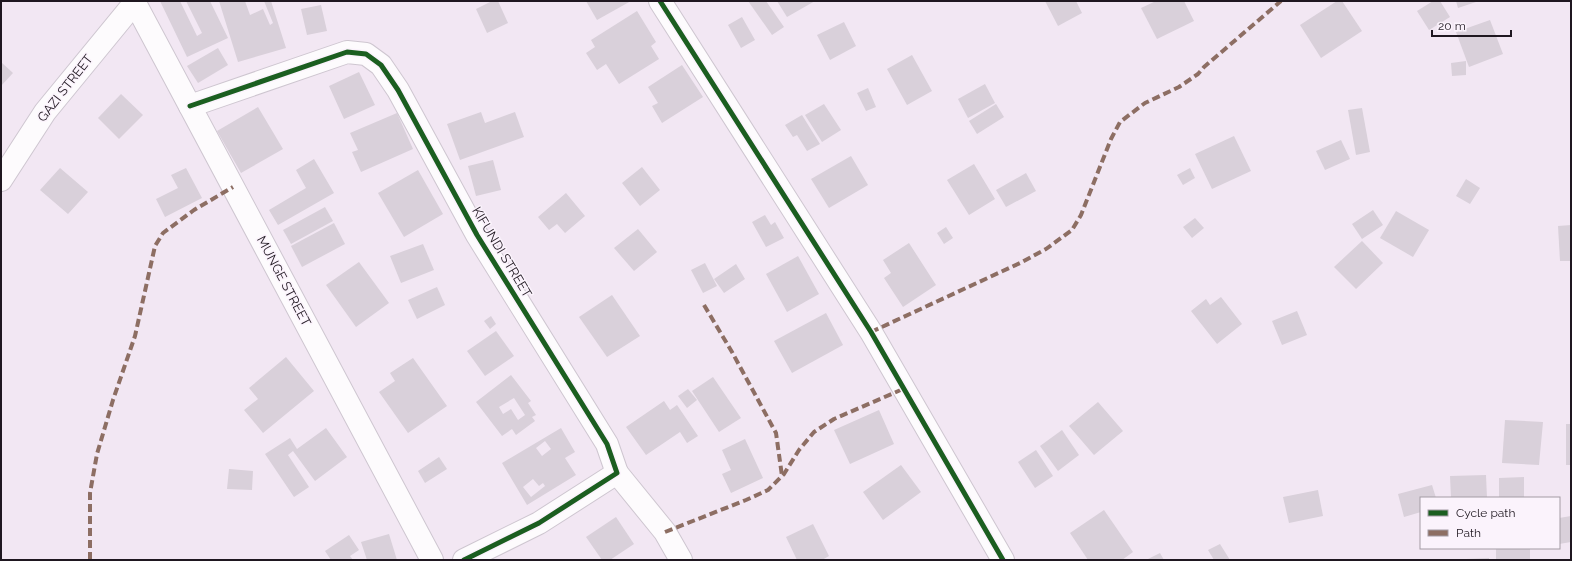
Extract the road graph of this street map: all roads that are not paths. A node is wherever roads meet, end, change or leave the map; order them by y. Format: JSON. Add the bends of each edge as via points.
{"nodes":[{"id":1,"x":660,"y":1,"type":"edge"},
{"id":2,"x":135,"y":2,"type":"edge"},
{"id":3,"x":190,"y":106,"type":"junction"},
{"id":4,"x":44,"y":112,"type":"junction"},
{"id":5,"x":1,"y":150,"type":"edge"},
{"id":6,"x":1,"y":180,"type":"edge"},
{"id":7,"x":617,"y":473,"type":"junction"},
{"id":8,"x":432,"y":560,"type":"edge"},
{"id":9,"x":464,"y":560,"type":"edge"},
{"id":10,"x":681,"y":560,"type":"edge"},
{"id":11,"x":1003,"y":560,"type":"edge"}],
"edges":[{"from":1,"to":11,"type":"street","via":[[871,332]]},
{"from":2,"to":3,"type":"street","name":"MUNGE STREET"},
{"from":2,"to":4,"type":"street","name":"GAZI STREET"},
{"from":3,"to":7,"type":"street","name":"KIFUNDI STREET","via":[[347,52],[366,54],[381,65],[398,90],[477,235],[607,444]]},
{"from":3,"to":8,"type":"street","name":"MUNGE STREET"},
{"from":4,"to":5,"type":"street"},
{"from":4,"to":6,"type":"street","name":"GAZI STREET"},
{"from":7,"to":9,"type":"street","via":[[539,523]]},
{"from":7,"to":10,"type":"street","via":[[665,532]]}]}
